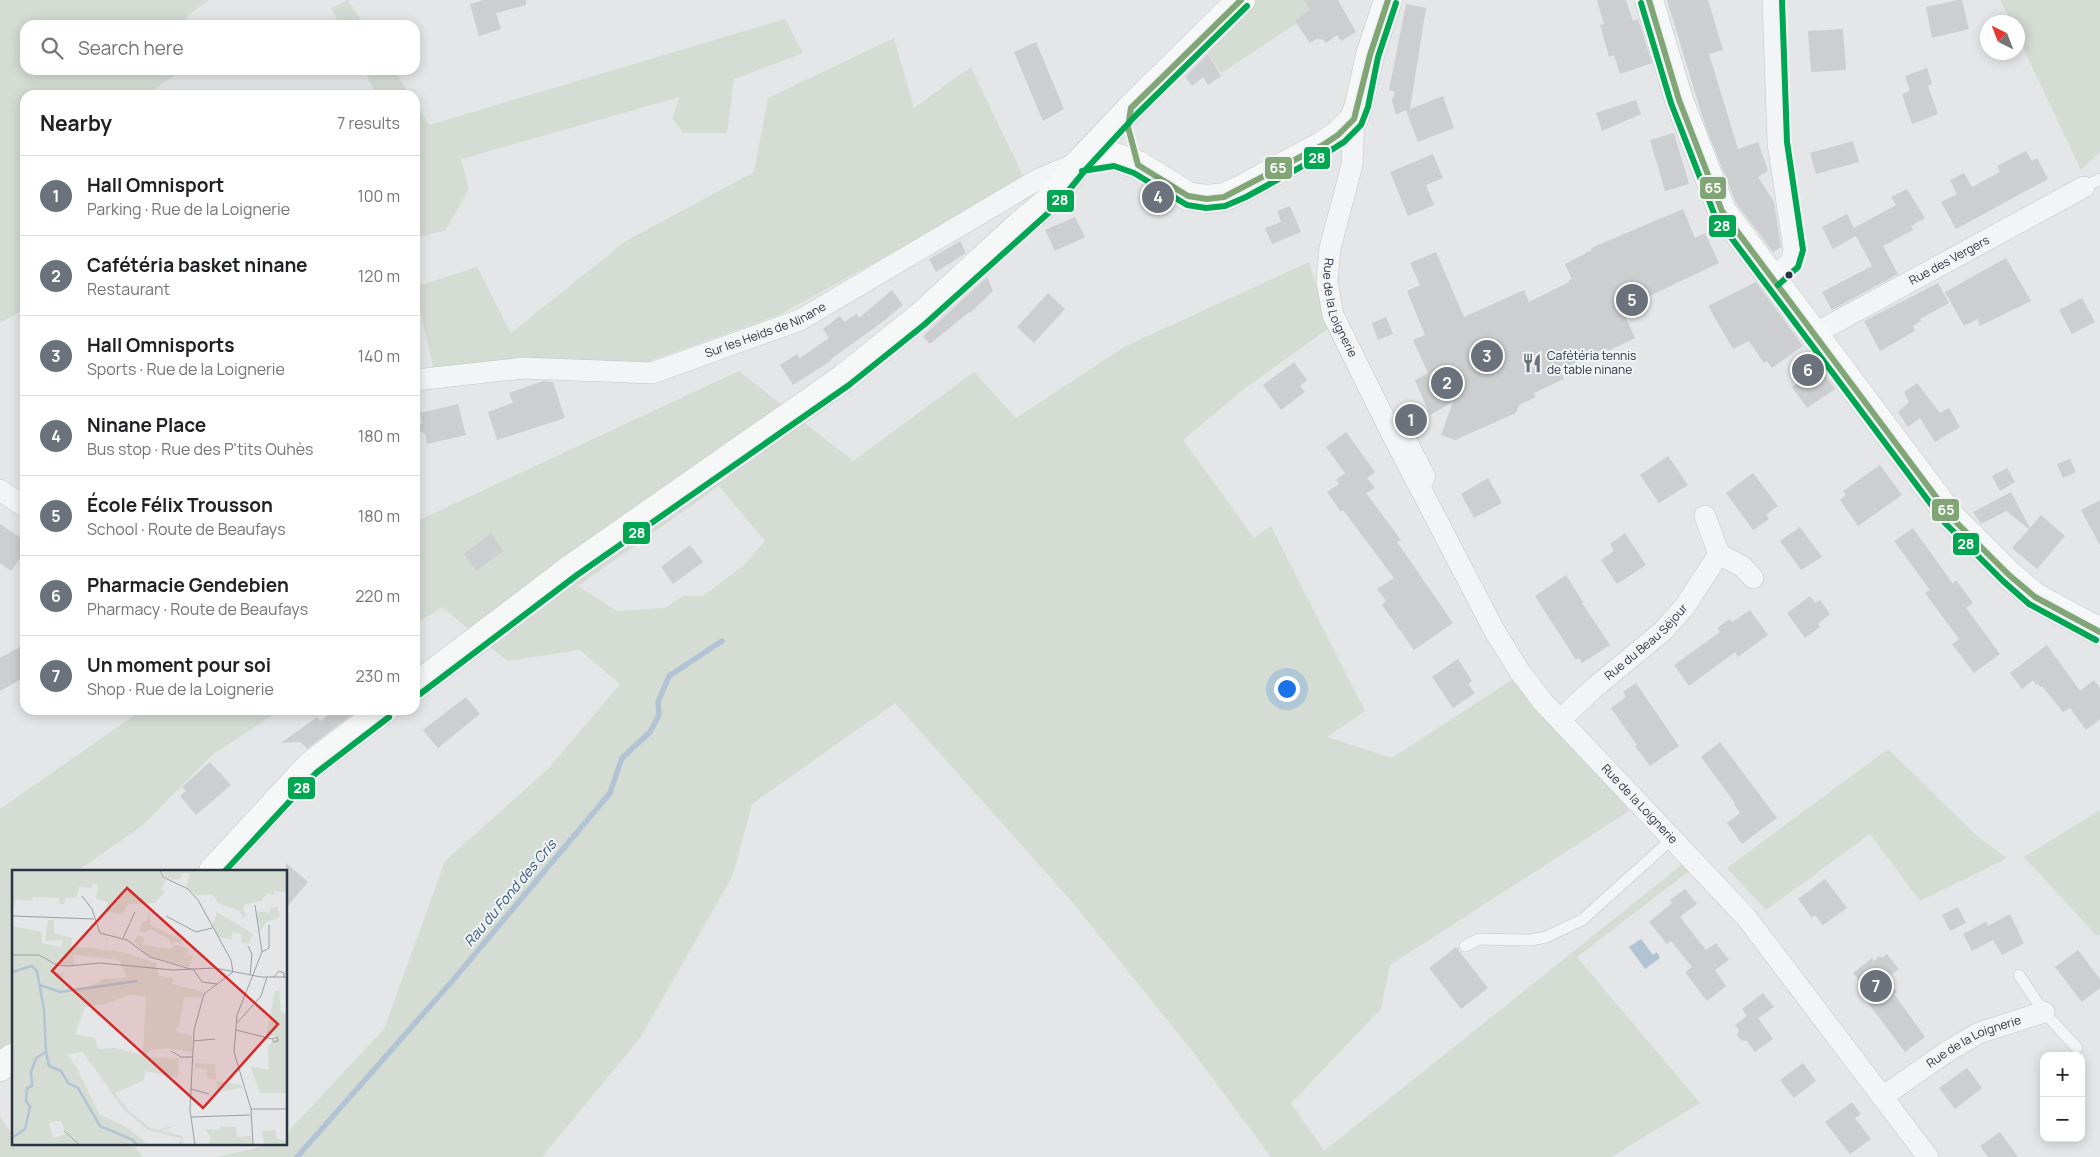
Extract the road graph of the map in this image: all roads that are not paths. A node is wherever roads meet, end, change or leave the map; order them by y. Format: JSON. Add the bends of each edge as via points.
{"nodes":[{"id":1,"x":1241,"y":0,"type":"edge"},
{"id":2,"x":1388,"y":0,"type":"edge"},
{"id":3,"x":1649,"y":0,"type":"edge"},
{"id":4,"x":1773,"y":0,"type":"edge"},
{"id":5,"x":1131,"y":108,"type":"junction"},
{"id":6,"x":1354,"y":119,"type":"junction"},
{"id":7,"x":1314,"y":150,"type":"junction"},
{"id":8,"x":1080,"y":162,"type":"junction"},
{"id":9,"x":1138,"y":165,"type":"junction"},
{"id":10,"x":1352,"y":165,"type":"junction"},
{"id":11,"x":2092,"y":183,"type":"edge"},
{"id":12,"x":1772,"y":278,"type":"junction"},
{"id":13,"x":1814,"y":334,"type":"junction"},
{"id":14,"x":420,"y":379,"type":"edge"},
{"id":15,"x":0,"y":490,"type":"edge"},
{"id":16,"x":20,"y":504,"type":"edge"},
{"id":17,"x":1705,"y":516,"type":"dead end"},
{"id":18,"x":1719,"y":554,"type":"junction"},
{"id":19,"x":1753,"y":578,"type":"dead end"},
{"id":20,"x":2100,"y":632,"type":"edge"},
{"id":21,"x":420,"y":682,"type":"edge"},
{"id":22,"x":377,"y":715,"type":"edge"},
{"id":23,"x":1561,"y":719,"type":"junction"},
{"id":24,"x":1673,"y":838,"type":"junction"},
{"id":25,"x":214,"y":870,"type":"edge"},
{"id":26,"x":1465,"y":946,"type":"dead end"},
{"id":27,"x":2019,"y":974,"type":"dead end"},
{"id":28,"x":2044,"y":1012,"type":"junction"},
{"id":29,"x":2077,"y":1048,"type":"dead end"},
{"id":30,"x":12,"y":1058,"type":"edge"},
{"id":31,"x":0,"y":1067,"type":"edge"},
{"id":32,"x":1882,"y":1097,"type":"junction"},
{"id":33,"x":1928,"y":1157,"type":"edge"}],
"edges":[{"from":1,"to":5,"type":"street"},
{"from":2,"to":6,"type":"street","name":"Rue de la Loignerie"},
{"from":3,"to":12,"type":"street","via":[[1679,100],[1722,211]]},
{"from":4,"to":12,"type":"street","via":[[1778,143],[1794,250],[1791,262]]},
{"from":5,"to":8,"type":"street"},
{"from":5,"to":9,"type":"street","via":[[1129,133]]},
{"from":6,"to":7,"type":"street","via":[[1338,135]]},
{"from":6,"to":10,"type":"street","name":"Rue de la Loignerie"},
{"from":7,"to":9,"type":"street","via":[[1224,197],[1207,199],[1188,196]]},
{"from":7,"to":10,"type":"street","via":[[1332,148]]},
{"from":8,"to":9,"type":"street","via":[[1115,157]]},
{"from":8,"to":14,"type":"street","name":"Sur les Heids de Ninane","via":[[1037,180],[800,320],[652,373],[524,368]]},
{"from":8,"to":21,"type":"street","via":[[1050,201],[890,342],[844,378],[572,568]]},
{"from":10,"to":23,"type":"street","name":"Rue de la Loignerie","via":[[1330,248],[1327,281],[1334,315],[1494,630],[1520,672]]},
{"from":11,"to":13,"type":"street","name":"Rue des Vergers"},
{"from":12,"to":13,"type":"street"},
{"from":13,"to":20,"type":"street","via":[[1951,517],[2035,597]]},
{"from":15,"to":16,"type":"street"},
{"from":17,"to":18,"type":"street"},
{"from":18,"to":19,"type":"street","via":[[1743,567]]},
{"from":18,"to":23,"type":"street","name":"Rue du Beau Séjour","via":[[1685,606],[1663,631]]},
{"from":22,"to":25,"type":"street","via":[[310,766]]},
{"from":23,"to":24,"type":"street","name":"Rue de la Loignerie"},
{"from":24,"to":26,"type":"lane","via":[[1582,920],[1546,937],[1530,940],[1480,938]]},
{"from":24,"to":32,"type":"street","name":"Rue de la Loignerie","via":[[1746,917]]},
{"from":27,"to":28,"type":"lane"},
{"from":28,"to":29,"type":"lane"},
{"from":28,"to":32,"type":"street","name":"Rue de la Loignerie","via":[[1979,1033]]},
{"from":30,"to":31,"type":"street"},
{"from":32,"to":33,"type":"street","name":"Rue de la Loignerie"}]}
